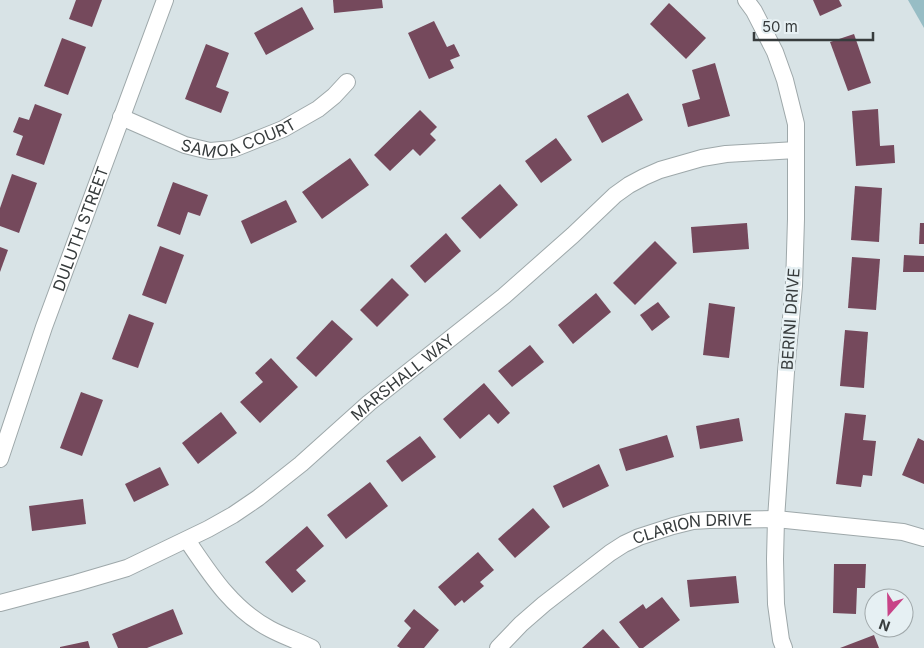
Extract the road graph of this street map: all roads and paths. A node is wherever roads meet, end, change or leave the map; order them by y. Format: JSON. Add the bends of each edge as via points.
{"nodes":[{"id":1,"x":165,"y":0,"type":"edge"},
{"id":2,"x":746,"y":0,"type":"edge"},
{"id":3,"x":347,"y":82,"type":"dead end"},
{"id":4,"x":121,"y":116,"type":"junction"},
{"id":5,"x":796,"y":150,"type":"junction"},
{"id":6,"x":0,"y":459,"type":"edge"},
{"id":7,"x":776,"y":519,"type":"junction"},
{"id":8,"x":924,"y":538,"type":"edge"},
{"id":9,"x":187,"y":540,"type":"junction"},
{"id":10,"x":0,"y":603,"type":"edge"},
{"id":11,"x":312,"y":648,"type":"edge"},
{"id":12,"x":498,"y":648,"type":"edge"},
{"id":13,"x":784,"y":648,"type":"edge"}],
"edges":[{"from":1,"to":4,"type":"street","name":"DULUTH STREET"},
{"from":2,"to":5,"type":"street","name":"BERINI DRIVE","via":[[782,71],[796,124]]},
{"from":3,"to":4,"type":"street","name":"SAMOA COURT","via":[[318,109],[283,129],[233,149],[210,151],[185,145]]},
{"from":4,"to":6,"type":"street","name":"DULUTH STREET","via":[[44,326]]},
{"from":5,"to":7,"type":"street","name":"BERINI DRIVE","via":[[794,286]]},
{"from":5,"to":9,"type":"street","name":"MARSHALL WAY","via":[[702,158],[660,170],[629,185],[504,296],[369,403],[301,464],[233,515]]},
{"from":7,"to":8,"type":"street","name":"CLARION DRIVE","via":[[903,532]]},
{"from":7,"to":12,"type":"street","name":"CLARION DRIVE","via":[[693,521],[639,536],[610,553],[544,604]]},
{"from":7,"to":13,"type":"street","name":"BERINI DRIVE","via":[[776,604]]},
{"from":9,"to":10,"type":"street","name":"MARSHALL WAY","via":[[127,568]]},
{"from":9,"to":11,"type":"street","via":[[213,579],[243,611],[270,629]]}]}
